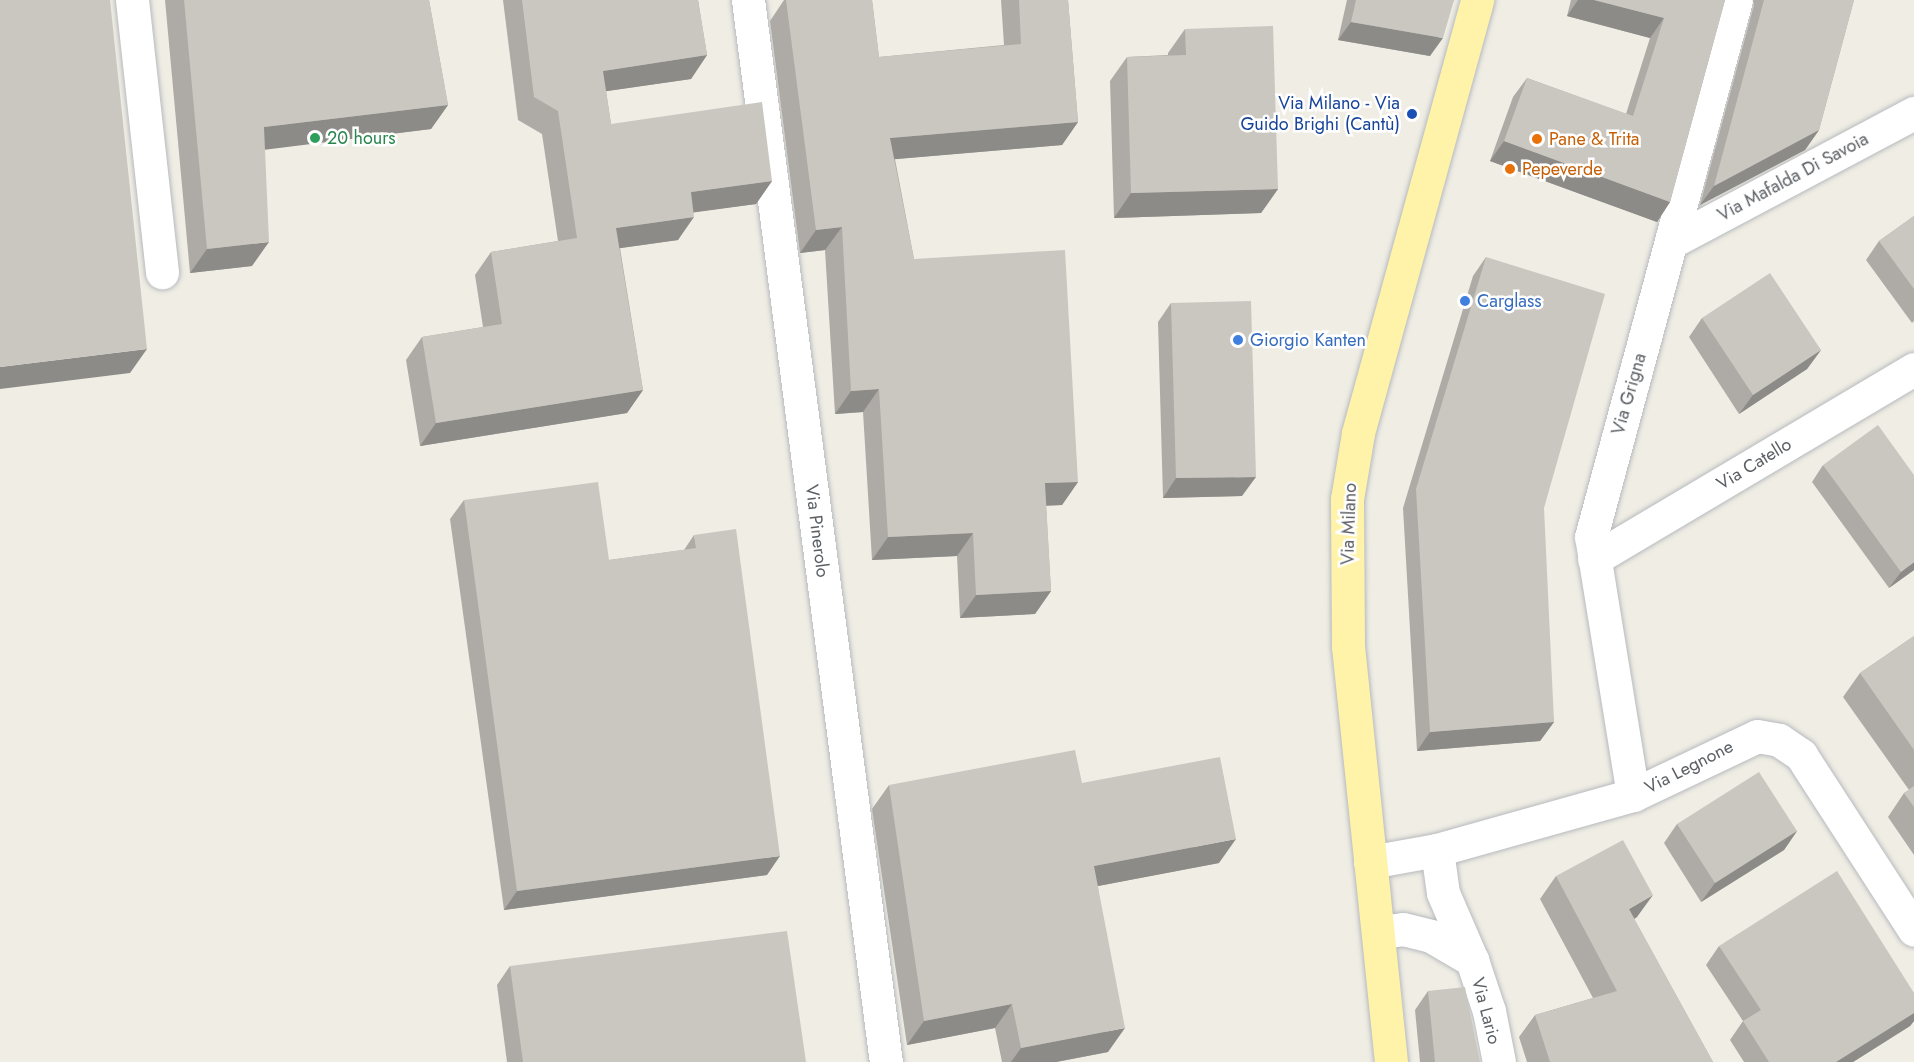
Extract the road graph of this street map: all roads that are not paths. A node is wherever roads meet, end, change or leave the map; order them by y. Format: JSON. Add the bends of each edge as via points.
{"nodes":[{"id":1,"x":132,"y":0,"type":"edge"},
{"id":2,"x":748,"y":0,"type":"edge"},
{"id":3,"x":1477,"y":0,"type":"edge"},
{"id":4,"x":1736,"y":0,"type":"edge"},
{"id":5,"x":1914,"y":113,"type":"edge"},
{"id":6,"x":1673,"y":241,"type":"junction"},
{"id":7,"x":162,"y":272,"type":"dead end"},
{"id":8,"x":1914,"y":369,"type":"edge"},
{"id":9,"x":1594,"y":559,"type":"junction"},
{"id":10,"x":1633,"y":795,"type":"junction"},
{"id":11,"x":1437,"y":850,"type":"junction"},
{"id":12,"x":1370,"y":862,"type":"junction"},
{"id":13,"x":1914,"y":930,"type":"edge"},
{"id":14,"x":1380,"y":932,"type":"junction"},
{"id":15,"x":1472,"y":960,"type":"junction"},
{"id":16,"x":886,"y":1062,"type":"edge"},
{"id":17,"x":1391,"y":1062,"type":"edge"},
{"id":18,"x":1499,"y":1062,"type":"edge"}],
"edges":[{"from":1,"to":7,"type":"street"},
{"from":2,"to":16,"type":"street","name":"Via Pinerolo"},
{"from":3,"to":12,"type":"main road","name":"Via Milano","via":[[1358,433],[1347,499],[1348,647]]},
{"from":4,"to":6,"type":"street","name":"Via Grigna"},
{"from":5,"to":6,"type":"street","name":"Via Mafalda Di Savoia"},
{"from":6,"to":9,"type":"street","name":"Via Grigna","via":[[1594,517]]},
{"from":8,"to":9,"type":"street","name":"Via Catello"},
{"from":9,"to":10,"type":"street","name":"Via Grigna"},
{"from":10,"to":11,"type":"street","name":"Via Legnone"},
{"from":10,"to":13,"type":"street","name":"Via Legnone","via":[[1678,776],[1738,742],[1757,736],[1779,740],[1801,755]]},
{"from":11,"to":12,"type":"street","name":"Via Legnone"},
{"from":11,"to":15,"type":"street","name":"Via Lario","via":[[1443,893]]},
{"from":12,"to":14,"type":"main road","name":"Via Milano"},
{"from":14,"to":15,"type":"street","name":"Via Lario","via":[[1419,932],[1451,945]]},
{"from":14,"to":17,"type":"main road","name":"Via Milano"},
{"from":15,"to":18,"type":"street","name":"Via Lario","via":[[1489,1011]]}]}
